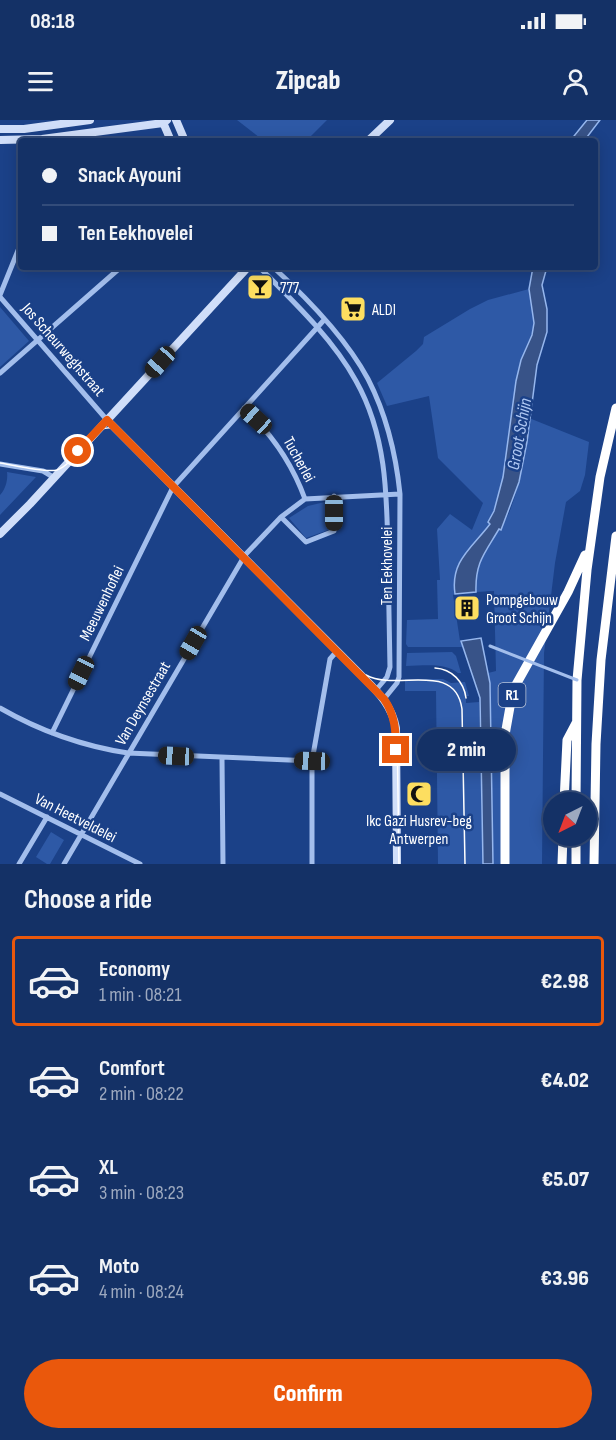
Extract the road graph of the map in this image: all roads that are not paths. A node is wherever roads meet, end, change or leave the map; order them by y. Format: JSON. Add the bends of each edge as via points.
{"nodes":[{"id":1,"x":90,"y":120,"type":"edge"},
{"id":2,"x":176,"y":120,"type":"edge"},
{"id":3,"x":390,"y":120,"type":"edge"},
{"id":4,"x":164,"y":121,"type":"edge"},
{"id":5,"x":0,"y":129,"type":"edge"},
{"id":6,"x":49,"y":138,"type":"edge"},
{"id":7,"x":170,"y":138,"type":"edge"},
{"id":8,"x":183,"y":138,"type":"edge"},
{"id":9,"x":371,"y":138,"type":"edge"},
{"id":10,"x":0,"y":140,"type":"edge"},
{"id":11,"x":18,"y":140,"type":"edge"},
{"id":12,"x":18,"y":251,"type":"edge"},
{"id":13,"x":118,"y":270,"type":"edge"},
{"id":14,"x":244,"y":270,"type":"edge"},
{"id":15,"x":262,"y":270,"type":"edge"},
{"id":16,"x":277,"y":270,"type":"edge"},
{"id":17,"x":282,"y":274,"type":"junction"},
{"id":18,"x":274,"y":282,"type":"junction"},
{"id":19,"x":0,"y":296,"type":"edge"},
{"id":20,"x":324,"y":320,"type":"junction"},
{"id":21,"x":316,"y":328,"type":"junction"},
{"id":22,"x":37,"y":339,"type":"junction"},
{"id":23,"x":0,"y":373,"type":"edge"},
{"id":24,"x":369,"y":381,"type":"junction"},
{"id":25,"x":358,"y":386,"type":"junction"},
{"id":26,"x":244,"y":408,"type":"junction"},
{"id":27,"x":616,"y":408,"type":"edge"},
{"id":28,"x":107,"y":420,"type":"junction"},
{"id":29,"x":0,"y":464,"type":"edge"},
{"id":30,"x":53,"y":477,"type":"junction"},
{"id":31,"x":174,"y":486,"type":"junction"},
{"id":32,"x":400,"y":494,"type":"junction"},
{"id":33,"x":387,"y":495,"type":"junction"},
{"id":34,"x":334,"y":496,"type":"junction"},
{"id":35,"x":305,"y":499,"type":"junction"},
{"id":36,"x":281,"y":517,"type":"junction"},
{"id":37,"x":0,"y":534,"type":"edge"},
{"id":38,"x":616,"y":536,"type":"edge"},
{"id":39,"x":590,"y":544,"type":"junction"},
{"id":40,"x":244,"y":556,"type":"junction"},
{"id":41,"x":616,"y":566,"type":"edge"},
{"id":42,"x":610,"y":575,"type":"junction"},
{"id":43,"x":390,"y":639,"type":"junction"},
{"id":44,"x":399,"y":639,"type":"junction"},
{"id":45,"x":490,"y":646,"type":"dead end"},
{"id":46,"x":337,"y":651,"type":"junction"},
{"id":47,"x":578,"y":680,"type":"junction"},
{"id":48,"x":382,"y":682,"type":"junction"},
{"id":49,"x":397,"y":683,"type":"junction"},
{"id":50,"x":376,"y":690,"type":"junction"},
{"id":51,"x":384,"y":699,"type":"junction"},
{"id":52,"x":0,"y":708,"type":"edge"},
{"id":53,"x":577,"y":721,"type":"junction"},
{"id":54,"x":52,"y":733,"type":"junction"},
{"id":55,"x":128,"y":753,"type":"junction"},
{"id":56,"x":222,"y":758,"type":"junction"},
{"id":57,"x":312,"y":761,"type":"junction"},
{"id":58,"x":564,"y":792,"type":"edge"},
{"id":59,"x":576,"y":792,"type":"edge"},
{"id":60,"x":0,"y":794,"type":"edge"},
{"id":61,"x":47,"y":817,"type":"junction"},
{"id":62,"x":81,"y":835,"type":"junction"},
{"id":63,"x":563,"y":846,"type":"edge"},
{"id":64,"x":576,"y":846,"type":"edge"},
{"id":65,"x":19,"y":864,"type":"edge"},
{"id":66,"x":64,"y":864,"type":"edge"},
{"id":67,"x":140,"y":864,"type":"edge"},
{"id":68,"x":223,"y":864,"type":"edge"},
{"id":69,"x":312,"y":864,"type":"edge"},
{"id":70,"x":398,"y":864,"type":"edge"},
{"id":71,"x":505,"y":864,"type":"edge"},
{"id":72,"x":562,"y":864,"type":"edge"},
{"id":73,"x":576,"y":864,"type":"edge"},
{"id":74,"x":594,"y":864,"type":"edge"}],
"edges":[{"from":1,"to":5,"type":"street"},
{"from":2,"to":8,"type":"street"},
{"from":3,"to":9,"type":"street"},
{"from":4,"to":6,"type":"street"},
{"from":4,"to":7,"type":"street"},
{"from":10,"to":11,"type":"street"},
{"from":12,"to":19,"type":"street"},
{"from":13,"to":22,"type":"street"},
{"from":14,"to":28,"type":"street"},
{"from":15,"to":18,"type":"street","name":"Ten Eekhovelei"},
{"from":16,"to":17,"type":"street","name":"Ten Eekhovelei"},
{"from":17,"to":18,"type":"street","via":[[275,276]]},
{"from":17,"to":20,"type":"street","name":"Ten Eekhovelei"},
{"from":18,"to":21,"type":"street","name":"Ten Eekhovelei"},
{"from":19,"to":22,"type":"street","name":"Jos Scheurweghstraat"},
{"from":20,"to":21,"type":"street"},
{"from":20,"to":24,"type":"street","name":"Ten Eekhovelei"},
{"from":21,"to":25,"type":"street","name":"Ten Eekhovelei","via":[[345,362]]},
{"from":21,"to":26,"type":"street","name":"Meeuwenhoflei"},
{"from":22,"to":23,"type":"street"},
{"from":22,"to":28,"type":"street","name":"Jos Scheurweghstraat"},
{"from":24,"to":25,"type":"street"},
{"from":24,"to":32,"type":"street","name":"Ten Eekhovelei","via":[[389,434]]},
{"from":25,"to":33,"type":"street","name":"Ten Eekhovelei","via":[[376,433]]},
{"from":26,"to":31,"type":"street","name":"Meeuwenhoflei"},
{"from":26,"to":35,"type":"street","name":"Tucherlei","via":[[288,460]]},
{"from":27,"to":39,"type":"highway","number":"R1"},
{"from":28,"to":30,"type":"street"},
{"from":28,"to":31,"type":"street"},
{"from":29,"to":30,"type":"street","via":[[43,471]]},
{"from":30,"to":37,"type":"street"},
{"from":31,"to":40,"type":"street"},
{"from":31,"to":54,"type":"street","name":"Meeuwenhoflei"},
{"from":32,"to":33,"type":"street"},
{"from":32,"to":44,"type":"street","name":"Ten Eekhovelei"},
{"from":33,"to":34,"type":"street"},
{"from":33,"to":43,"type":"street","name":"Ten Eekhovelei"},
{"from":34,"to":35,"type":"street"},
{"from":34,"to":36,"type":"street","via":[[334,531],[306,542]]},
{"from":35,"to":36,"type":"street","name":"Van Deynsestraat"},
{"from":36,"to":40,"type":"street","name":"Van Deynsestraat"},
{"from":38,"to":42,"type":"highway"},
{"from":39,"to":47,"type":"highway","number":"R1"},
{"from":39,"to":71,"type":"highway","number":"R1","via":[[513,690],[505,735]]},
{"from":40,"to":46,"type":"street"},
{"from":40,"to":55,"type":"street","name":"Van Deynsestraat"},
{"from":41,"to":42,"type":"highway"},
{"from":42,"to":74,"type":"highway","via":[[598,723]]},
{"from":43,"to":44,"type":"street"},
{"from":43,"to":48,"type":"street","name":"Ten Eekhovelei","via":[[390,673]]},
{"from":44,"to":49,"type":"street","name":"Ten Eekhovelei"},
{"from":45,"to":47,"type":"lane","bridge":true},
{"from":46,"to":50,"type":"street"},
{"from":46,"to":57,"type":"street","via":[[330,659]]},
{"from":47,"to":53,"type":"highway","number":"R1"},
{"from":48,"to":49,"type":"street"},
{"from":48,"to":50,"type":"street","name":"Ten Eekhovelei"},
{"from":49,"to":51,"type":"street"},
{"from":50,"to":51,"type":"street"},
{"from":51,"to":70,"type":"street","via":[[396,728]]},
{"from":52,"to":54,"type":"street"},
{"from":53,"to":58,"type":"highway","via":[[567,740]]},
{"from":53,"to":59,"type":"highway","number":"R1"},
{"from":54,"to":55,"type":"street","via":[[89,746]]},
{"from":55,"to":56,"type":"street"},
{"from":55,"to":62,"type":"street","name":"Van Deynsestraat"},
{"from":56,"to":57,"type":"street"},
{"from":56,"to":68,"type":"street"},
{"from":57,"to":69,"type":"street"},
{"from":60,"to":61,"type":"street","name":"Van Heetveldelei"},
{"from":61,"to":62,"type":"street","name":"Van Heetveldelei"},
{"from":61,"to":65,"type":"street"},
{"from":62,"to":66,"type":"street","name":"Van Deynsestraat"},
{"from":62,"to":67,"type":"street","name":"Van Heetveldelei"},
{"from":63,"to":72,"type":"highway"},
{"from":64,"to":73,"type":"highway"}]}
